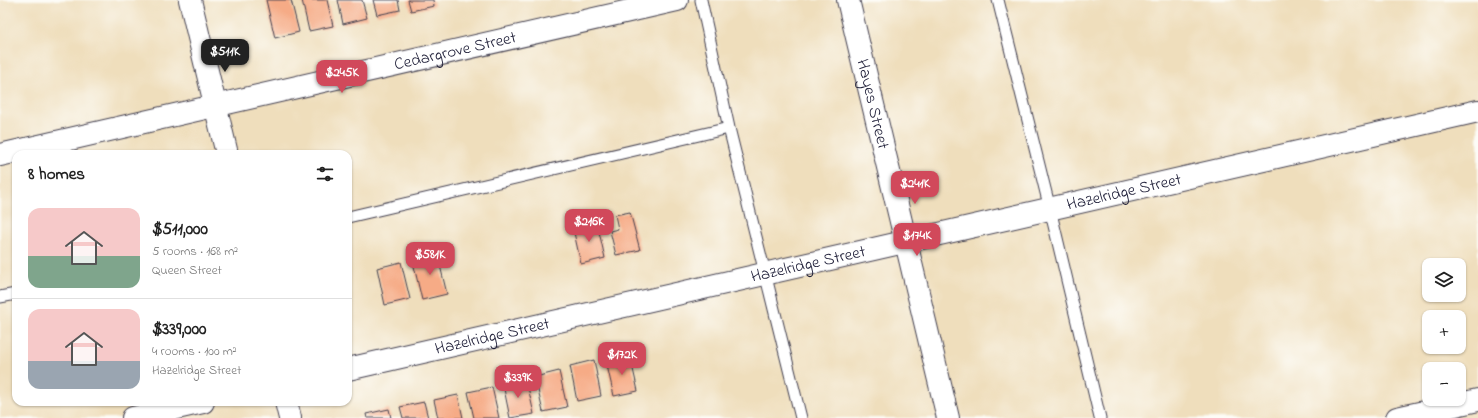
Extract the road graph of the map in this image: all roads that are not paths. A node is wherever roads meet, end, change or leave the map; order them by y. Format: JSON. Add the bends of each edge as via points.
{"nodes":[{"id":1,"x":190,"y":0,"type":"edge"},
{"id":2,"x":677,"y":0,"type":"edge"},
{"id":3,"x":701,"y":0,"type":"edge"},
{"id":4,"x":848,"y":0,"type":"edge"},
{"id":5,"x":998,"y":0,"type":"edge"},
{"id":6,"x":215,"y":105,"type":"junction"},
{"id":7,"x":1478,"y":111,"type":"edge"},
{"id":8,"x":729,"y":128,"type":"junction"},
{"id":9,"x":22,"y":150,"type":"edge"},
{"id":10,"x":226,"y":150,"type":"edge"},
{"id":11,"x":12,"y":152,"type":"edge"},
{"id":12,"x":0,"y":155,"type":"edge"},
{"id":13,"x":1050,"y":209,"type":"junction"},
{"id":14,"x":352,"y":217,"type":"edge"},
{"id":15,"x":906,"y":242,"type":"junction"},
{"id":16,"x":766,"y":274,"type":"junction"},
{"id":17,"x":12,"y":295,"type":"edge"},
{"id":18,"x":0,"y":297,"type":"edge"},
{"id":19,"x":352,"y":368,"type":"edge"},
{"id":20,"x":1478,"y":400,"type":"edge"},
{"id":21,"x":186,"y":406,"type":"edge"},
{"id":22,"x":287,"y":406,"type":"edge"},
{"id":23,"x":133,"y":418,"type":"edge"},
{"id":24,"x":290,"y":418,"type":"edge"},
{"id":25,"x":801,"y":418,"type":"edge"},
{"id":26,"x":948,"y":418,"type":"edge"},
{"id":27,"x":1100,"y":418,"type":"edge"},
{"id":28,"x":1397,"y":418,"type":"edge"}],
"edges":[{"from":1,"to":6,"type":"street"},
{"from":2,"to":6,"type":"street","name":"Cedargrove Street"},
{"from":3,"to":8,"type":"lane"},
{"from":4,"to":15,"type":"street","name":"Hayes Street"},
{"from":5,"to":13,"type":"lane"},
{"from":6,"to":9,"type":"street","name":"Cedargrove Street"},
{"from":6,"to":10,"type":"street"},
{"from":7,"to":13,"type":"street","name":"Hazelridge Street"},
{"from":8,"to":14,"type":"lane"},
{"from":8,"to":16,"type":"lane"},
{"from":11,"to":12,"type":"street","name":"Cedargrove Street"},
{"from":13,"to":15,"type":"street","name":"Hazelridge Street"},
{"from":13,"to":27,"type":"lane"},
{"from":15,"to":16,"type":"street","name":"Hazelridge Street"},
{"from":15,"to":26,"type":"street","name":"Hayes Street"},
{"from":16,"to":19,"type":"street","name":"Hazelridge Street"},
{"from":16,"to":25,"type":"lane"},
{"from":17,"to":18,"type":"lane"},
{"from":20,"to":28,"type":"street"},
{"from":21,"to":23,"type":"street"},
{"from":22,"to":24,"type":"street"}]}
